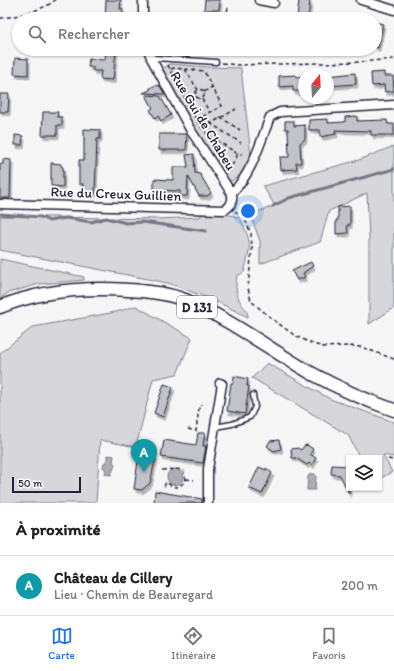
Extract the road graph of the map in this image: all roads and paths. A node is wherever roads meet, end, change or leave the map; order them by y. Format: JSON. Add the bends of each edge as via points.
{"nodes":[{"id":1,"x":55,"y":0,"type":"edge"},
{"id":2,"x":143,"y":0,"type":"edge"},
{"id":3,"x":259,"y":0,"type":"edge"},
{"id":4,"x":361,"y":0,"type":"edge"},
{"id":5,"x":274,"y":2,"type":"dead end"},
{"id":6,"x":228,"y":7,"type":"dead end"},
{"id":7,"x":394,"y":10,"type":"edge"},
{"id":8,"x":29,"y":12,"type":"edge"},
{"id":9,"x":143,"y":12,"type":"edge"},
{"id":10,"x":227,"y":12,"type":"edge"},
{"id":11,"x":12,"y":16,"type":"edge"},
{"id":12,"x":0,"y":18,"type":"edge"},
{"id":13,"x":150,"y":56,"type":"edge"},
{"id":14,"x":151,"y":59,"type":"junction"},
{"id":15,"x":164,"y":59,"type":"junction"},
{"id":16,"x":394,"y":59,"type":"edge"},
{"id":17,"x":216,"y":62,"type":"joint"},
{"id":18,"x":185,"y":69,"type":"junction"},
{"id":19,"x":170,"y":70,"type":"junction"},
{"id":20,"x":212,"y":87,"type":"junction"},
{"id":21,"x":198,"y":90,"type":"junction"},
{"id":22,"x":204,"y":92,"type":"junction"},
{"id":23,"x":196,"y":97,"type":"junction"},
{"id":24,"x":202,"y":98,"type":"junction"},
{"id":25,"x":187,"y":102,"type":"junction"},
{"id":26,"x":394,"y":105,"type":"edge"},
{"id":27,"x":236,"y":109,"type":"dead end"},
{"id":28,"x":210,"y":113,"type":"junction"},
{"id":29,"x":220,"y":117,"type":"junction"},
{"id":30,"x":196,"y":120,"type":"junction"},
{"id":31,"x":210,"y":123,"type":"junction"},
{"id":32,"x":202,"y":128,"type":"junction"},
{"id":33,"x":240,"y":130,"type":"dead end"},
{"id":34,"x":241,"y":143,"type":"dead end"},
{"id":35,"x":238,"y":154,"type":"junction"},
{"id":36,"x":242,"y":154,"type":"dead end"},
{"id":37,"x":229,"y":171,"type":"dead end"},
{"id":38,"x":231,"y":193,"type":"junction"},
{"id":39,"x":0,"y":204,"type":"edge"},
{"id":40,"x":230,"y":206,"type":"junction"},
{"id":41,"x":69,"y":290,"type":"junction"},
{"id":42,"x":0,"y":307,"type":"edge"},
{"id":43,"x":0,"y":314,"type":"edge"},
{"id":44,"x":394,"y":359,"type":"edge"},
{"id":45,"x":220,"y":383,"type":"dead end"},
{"id":46,"x":253,"y":395,"type":"dead end"},
{"id":47,"x":202,"y":404,"type":"dead end"},
{"id":48,"x":394,"y":410,"type":"edge"},
{"id":49,"x":215,"y":427,"type":"junction"},
{"id":50,"x":188,"y":429,"type":"dead end"},
{"id":51,"x":388,"y":458,"type":"dead end"},
{"id":52,"x":394,"y":460,"type":"edge"},
{"id":53,"x":162,"y":470,"type":"dead end"},
{"id":54,"x":186,"y":478,"type":"junction"},
{"id":55,"x":194,"y":480,"type":"dead end"},
{"id":56,"x":164,"y":487,"type":"dead end"},
{"id":57,"x":208,"y":503,"type":"edge"}],
"edges":[{"from":1,"to":8,"type":"path"},
{"from":2,"to":9,"type":"street"},
{"from":3,"to":5,"type":"street"},
{"from":4,"to":7,"type":"street"},
{"from":6,"to":10,"type":"path"},
{"from":11,"to":12,"type":"path"},
{"from":13,"to":14,"type":"street","name":"Rue Gui de Chabeu"},
{"from":14,"to":15,"type":"lane"},
{"from":14,"to":38,"type":"street","name":"Rue Gui de Chabeu","via":[[190,129]]},
{"from":15,"to":17,"type":"lane"},
{"from":15,"to":19,"type":"path"},
{"from":16,"to":17,"type":"path","via":[[237,65]]},
{"from":18,"to":19,"type":"path"},
{"from":18,"to":20,"type":"path","via":[[204,71]]},
{"from":18,"to":21,"type":"path"},
{"from":19,"to":25,"type":"path"},
{"from":20,"to":22,"type":"path"},
{"from":20,"to":28,"type":"path","via":[[222,106]]},
{"from":21,"to":22,"type":"path"},
{"from":21,"to":23,"type":"path"},
{"from":22,"to":24,"type":"path"},
{"from":23,"to":24,"type":"path"},
{"from":23,"to":25,"type":"path"},
{"from":24,"to":28,"type":"path"},
{"from":25,"to":30,"type":"path"},
{"from":26,"to":38,"type":"street","via":[[280,112],[270,117],[254,159],[242,182]]},
{"from":27,"to":29,"type":"path"},
{"from":28,"to":30,"type":"path"},
{"from":29,"to":31,"type":"path"},
{"from":29,"to":33,"type":"path"},
{"from":30,"to":32,"type":"path"},
{"from":31,"to":32,"type":"path"},
{"from":31,"to":34,"type":"path"},
{"from":32,"to":35,"type":"path"},
{"from":35,"to":36,"type":"path"},
{"from":35,"to":37,"type":"path"},
{"from":38,"to":40,"type":"street","name":"Rue Gui de Chabeu"},
{"from":39,"to":40,"type":"street","name":"Rue du Creux Guillien","via":[[224,210]]},
{"from":40,"to":44,"type":"path","via":[[245,219],[251,234],[248,288],[251,301],[294,335],[313,344],[324,347],[361,347]]},
{"from":41,"to":42,"type":"main road","number":"D 131","via":[[47,292]]},
{"from":41,"to":43,"type":"main road","number":"D 131"},
{"from":41,"to":48,"type":"main road","number":"D 131","via":[[105,288],[148,291],[184,300],[225,320],[339,388]]},
{"from":45,"to":49,"type":"street","via":[[222,384]]},
{"from":46,"to":49,"type":"lane","via":[[255,407],[250,417]]},
{"from":47,"to":50,"type":"path","via":[[199,408],[196,431]]},
{"from":49,"to":57,"type":"street","via":[[208,469]]},
{"from":51,"to":52,"type":"path"},
{"from":53,"to":54,"type":"path","via":[[180,469]]},
{"from":54,"to":55,"type":"path"},
{"from":54,"to":56,"type":"path","via":[[182,485],[171,486],[166,482]]}]}
